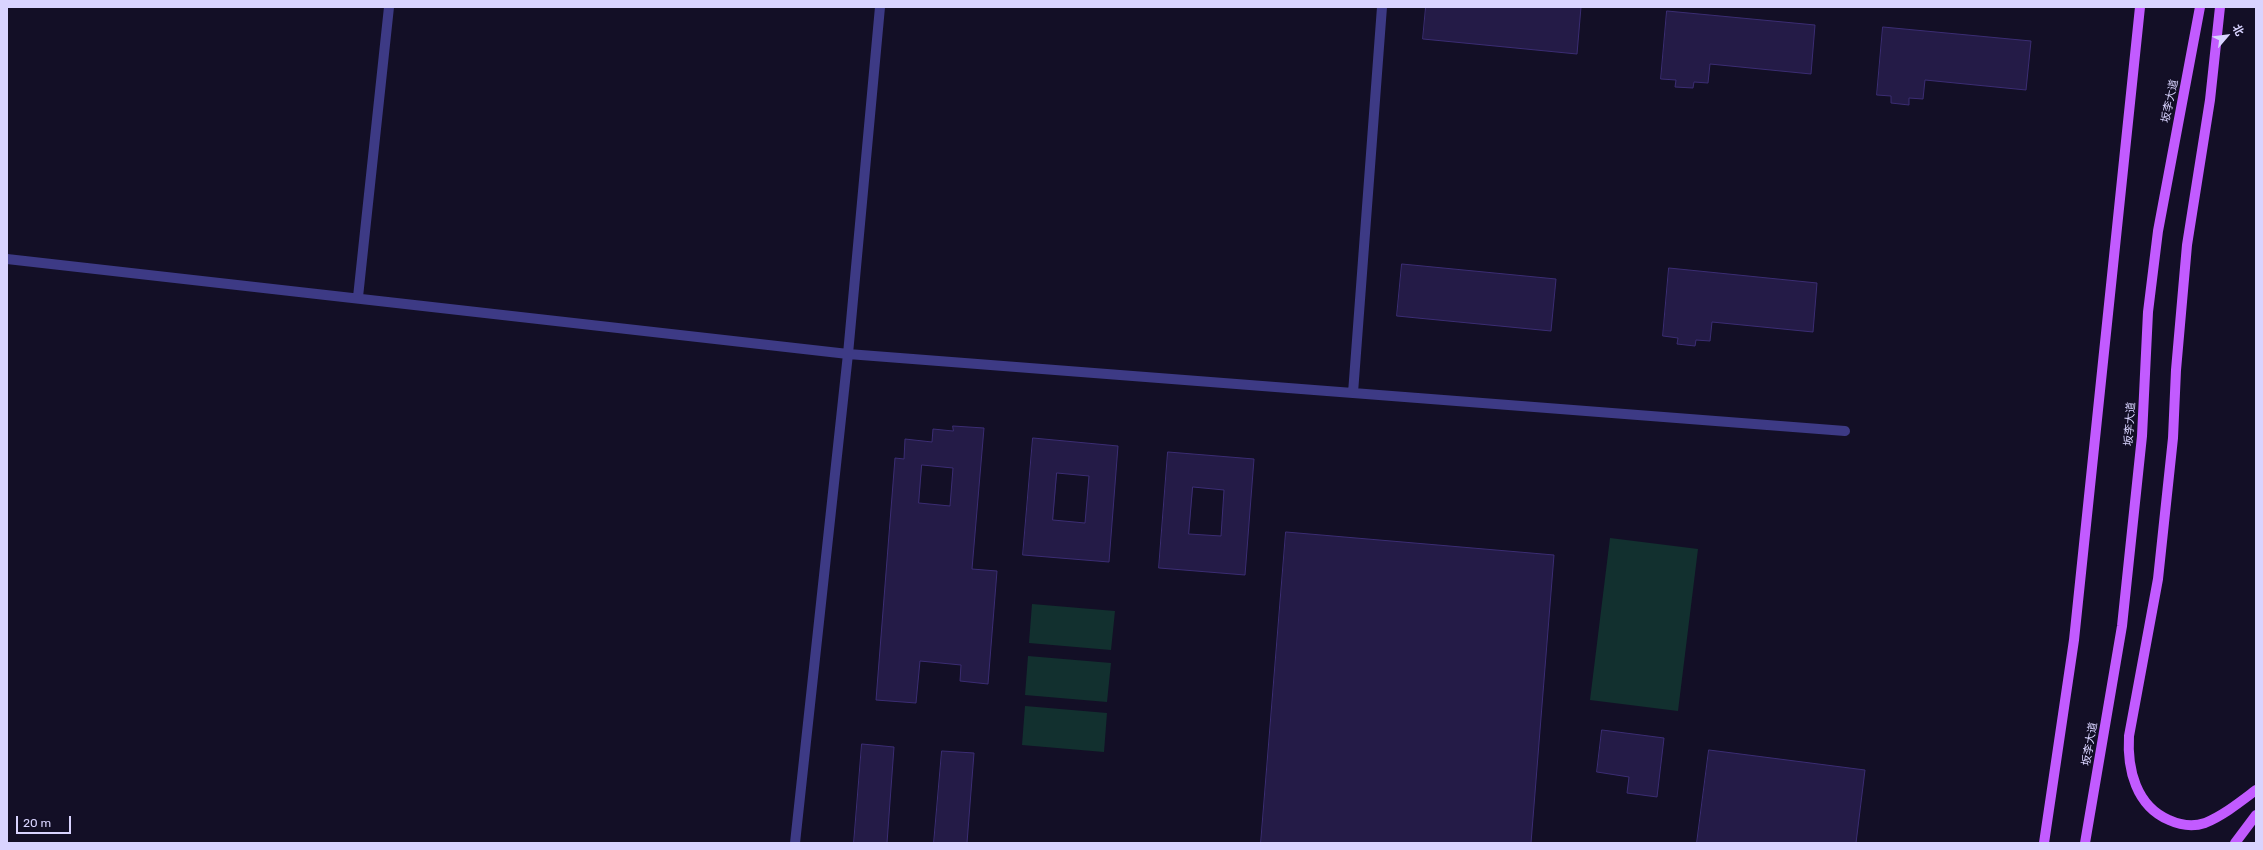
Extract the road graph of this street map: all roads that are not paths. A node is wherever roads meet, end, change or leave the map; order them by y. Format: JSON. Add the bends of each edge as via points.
{"nodes":[{"id":1,"x":389,"y":7,"type":"edge"},
{"id":2,"x":880,"y":7,"type":"edge"},
{"id":3,"x":1382,"y":7,"type":"edge"},
{"id":4,"x":2140,"y":7,"type":"edge"},
{"id":5,"x":2200,"y":7,"type":"edge"},
{"id":6,"x":2220,"y":7,"type":"edge"},
{"id":7,"x":7,"y":259,"type":"edge"},
{"id":8,"x":358,"y":298,"type":"junction"},
{"id":9,"x":848,"y":354,"type":"junction"},
{"id":10,"x":1353,"y":393,"type":"junction"},
{"id":11,"x":1845,"y":431,"type":"dead end"},
{"id":12,"x":2256,"y":790,"type":"edge"},
{"id":13,"x":2256,"y":816,"type":"edge"},
{"id":14,"x":795,"y":843,"type":"edge"},
{"id":15,"x":2044,"y":843,"type":"edge"},
{"id":16,"x":2085,"y":843,"type":"edge"},
{"id":17,"x":2235,"y":843,"type":"edge"}],
"edges":[{"from":1,"to":8,"type":"street"},
{"from":2,"to":9,"type":"street"},
{"from":3,"to":10,"type":"street"},
{"from":4,"to":15,"type":"main road","via":[[2074,640]]},
{"from":5,"to":16,"type":"main road","name":"坂李大道","via":[[2158,231],[2148,312],[2142,436],[2124,610]]},
{"from":6,"to":12,"type":"main road","via":[[2210,100],[2187,246],[2173,438],[2158,579],[2128,752],[2132,772],[2145,804],[2157,815],[2173,822],[2188,826],[2204,823],[2223,814]]},
{"from":7,"to":8,"type":"street"},
{"from":8,"to":9,"type":"street"},
{"from":9,"to":10,"type":"street"},
{"from":9,"to":14,"type":"street"},
{"from":10,"to":11,"type":"street"},
{"from":13,"to":17,"type":"main road"}]}
